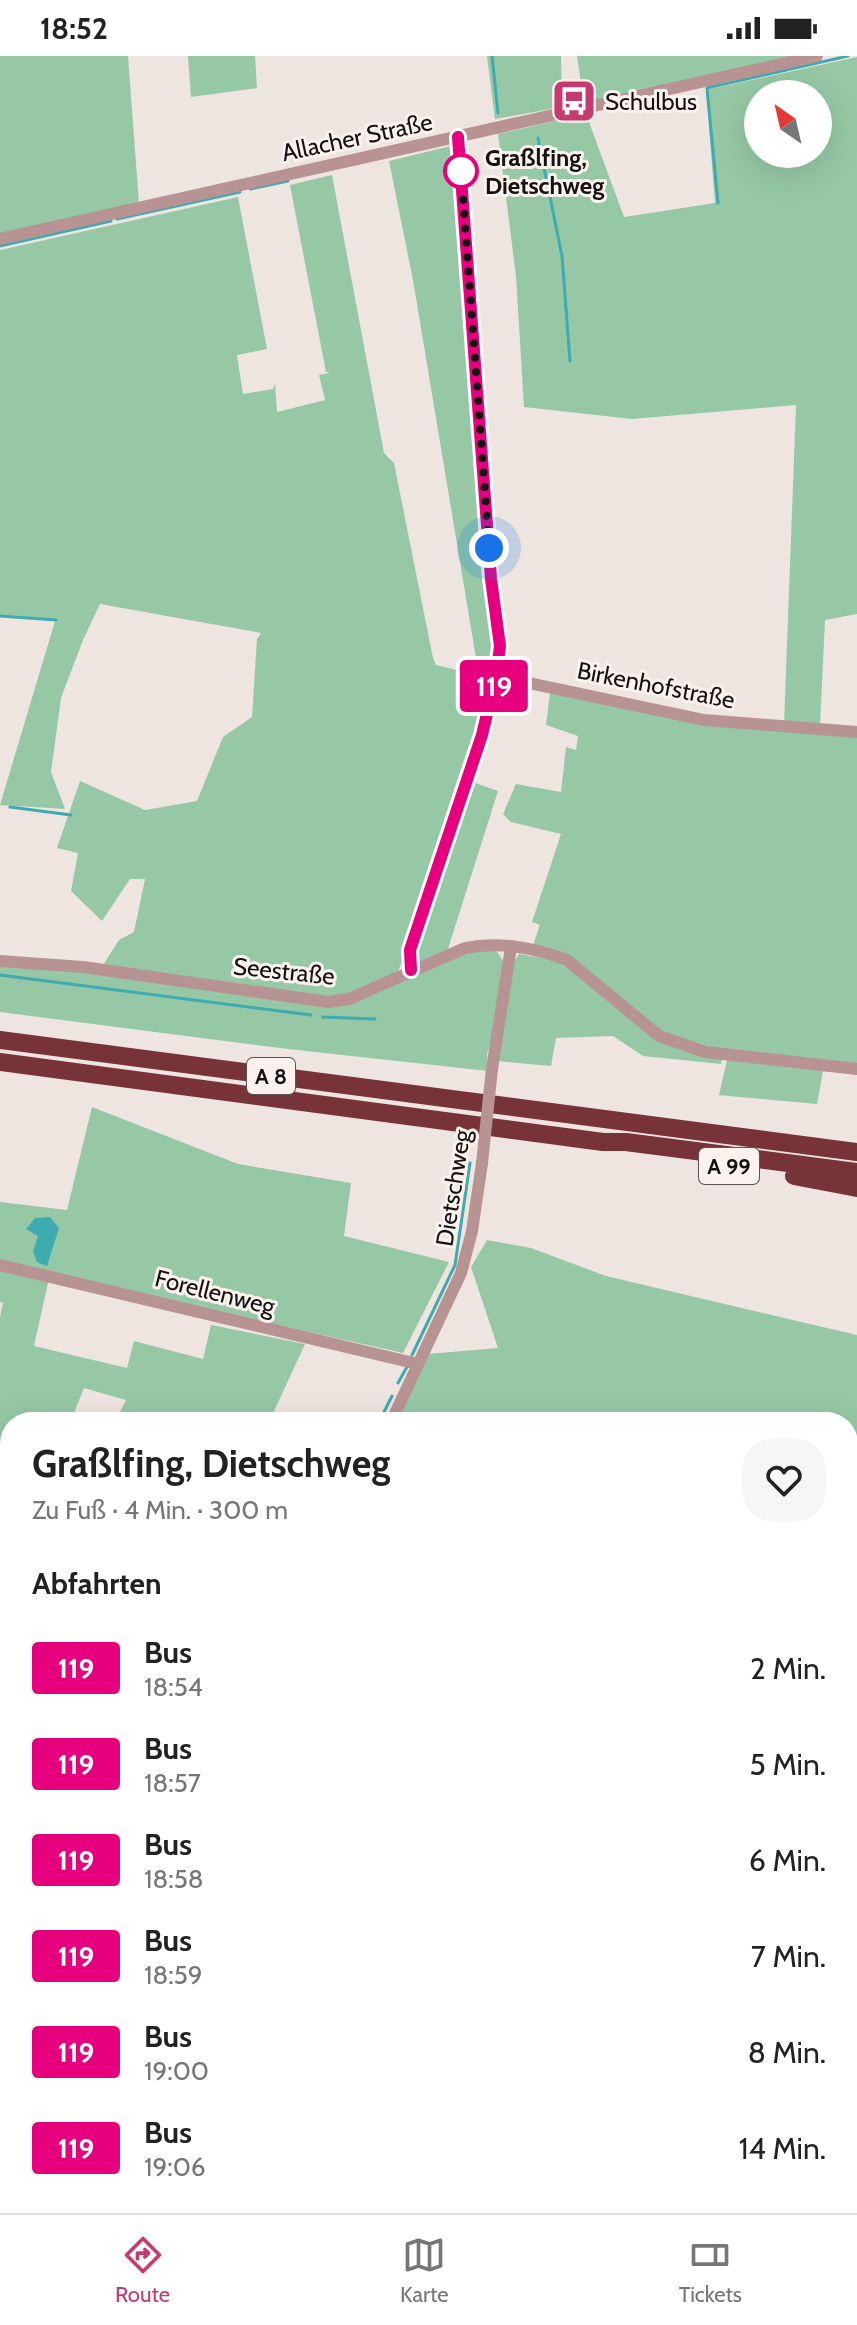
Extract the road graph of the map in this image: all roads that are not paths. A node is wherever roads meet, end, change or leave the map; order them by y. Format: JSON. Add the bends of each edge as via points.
{"nodes":[{"id":1,"x":817,"y":56,"type":"edge"},
{"id":2,"x":458,"y":137,"type":"junction"},
{"id":3,"x":0,"y":239,"type":"edge"},
{"id":4,"x":496,"y":676,"type":"junction"},
{"id":5,"x":857,"y":732,"type":"edge"},
{"id":6,"x":511,"y":947,"type":"junction"},
{"id":7,"x":0,"y":961,"type":"edge"},
{"id":8,"x":411,"y":970,"type":"junction"},
{"id":9,"x":0,"y":1040,"type":"edge"},
{"id":10,"x":0,"y":1062,"type":"edge"},
{"id":11,"x":857,"y":1069,"type":"edge"},
{"id":12,"x":603,"y":1142,"type":"junction"},
{"id":13,"x":857,"y":1152,"type":"edge"},
{"id":14,"x":857,"y":1172,"type":"edge"},
{"id":15,"x":857,"y":1188,"type":"edge"},
{"id":16,"x":0,"y":1265,"type":"edge"},
{"id":17,"x":418,"y":1364,"type":"junction"},
{"id":18,"x":396,"y":1412,"type":"edge"}],
"edges":[{"from":1,"to":2,"type":"street","name":"Allacher Straße"},
{"from":2,"to":3,"type":"street","name":"Allacher Straße"},
{"from":2,"to":4,"type":"street","via":[[500,646]]},
{"from":4,"to":5,"type":"street","name":"Birkenhofstraße","via":[[704,720]]},
{"from":4,"to":8,"type":"street","via":[[482,735],[410,950]]},
{"from":6,"to":8,"type":"street","name":"Seestraße","via":[[465,948]]},
{"from":6,"to":11,"type":"street","name":"Seestraße","via":[[567,960],[659,1036],[705,1052]]},
{"from":6,"to":17,"type":"street","name":"Dietschweg","bridge":true,"via":[[472,1231],[461,1273]]},
{"from":7,"to":8,"type":"street","name":"Seestraße","via":[[129,973],[328,1002],[349,999]]},
{"from":9,"to":13,"type":"highway","number":"A 8"},
{"from":10,"to":12,"type":"highway","number":"A 8"},
{"from":12,"to":14,"type":"highway","number":"A 8"},
{"from":12,"to":15,"type":"highway","number":"A 99","via":[[625,1151]]},
{"from":16,"to":17,"type":"street","name":"Forellenweg"},
{"from":17,"to":18,"type":"street","name":"Dietschweg"}]}
